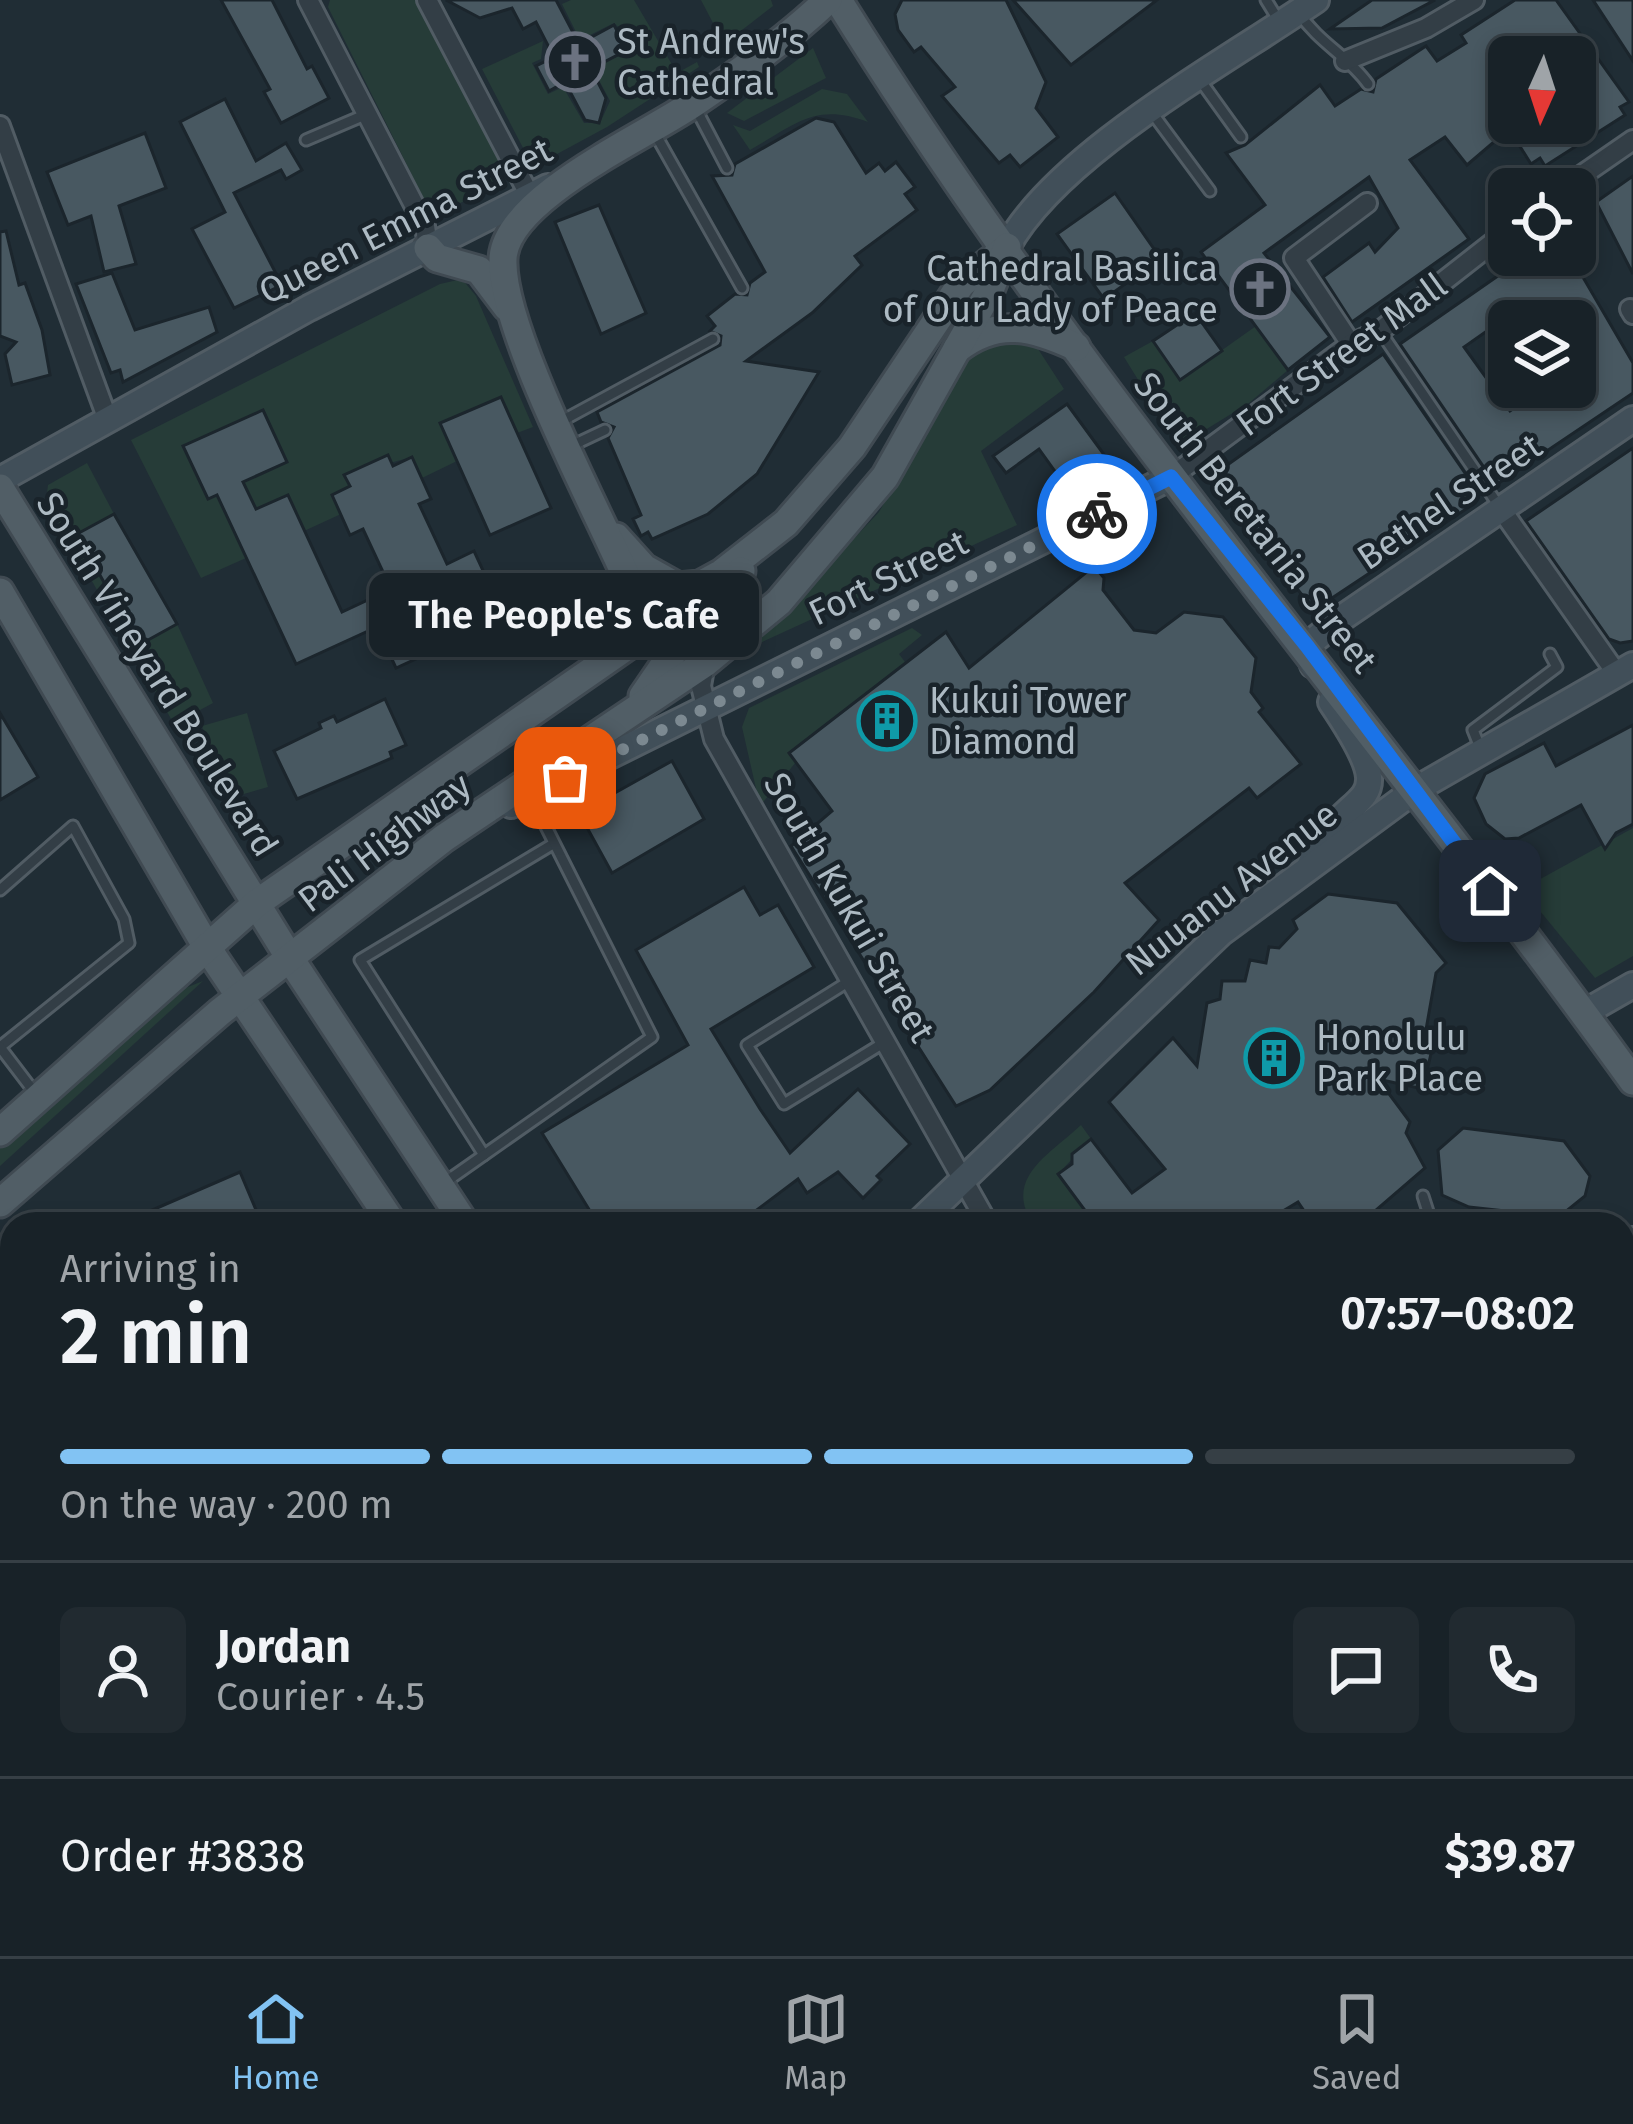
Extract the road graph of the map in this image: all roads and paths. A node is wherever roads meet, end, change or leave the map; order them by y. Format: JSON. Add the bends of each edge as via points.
{"nodes":[{"id":1,"x":308,"y":0,"type":"edge"},
{"id":2,"x":427,"y":0,"type":"edge"},
{"id":3,"x":828,"y":0,"type":"edge"},
{"id":4,"x":838,"y":0,"type":"edge"},
{"id":5,"x":1266,"y":0,"type":"edge"},
{"id":6,"x":1474,"y":0,"type":"edge"},
{"id":7,"x":1298,"y":12,"type":"edge"},
{"id":8,"x":1346,"y":61,"type":"junction"},
{"id":9,"x":1200,"y":80,"type":"junction"},
{"id":10,"x":1368,"y":84,"type":"dead end"},
{"id":11,"x":694,"y":104,"type":"junction"},
{"id":12,"x":1152,"y":113,"type":"junction"},
{"id":13,"x":367,"y":114,"type":"junction"},
{"id":14,"x":0,"y":126,"type":"edge"},
{"id":15,"x":653,"y":130,"type":"junction"},
{"id":16,"x":1241,"y":136,"type":"dead end"},
{"id":17,"x":306,"y":140,"type":"dead end"},
{"id":18,"x":1633,"y":140,"type":"edge"},
{"id":19,"x":727,"y":168,"type":"dead end"},
{"id":20,"x":1592,"y":168,"type":"edge"},
{"id":21,"x":584,"y":169,"type":"junction"},
{"id":22,"x":1210,"y":191,"type":"dead end"},
{"id":23,"x":530,"y":196,"type":"junction"},
{"id":24,"x":1367,"y":203,"type":"dead end"},
{"id":25,"x":1488,"y":246,"type":"edge"},
{"id":26,"x":1007,"y":247,"type":"junction"},
{"id":27,"x":428,"y":248,"type":"junction"},
{"id":28,"x":742,"y":288,"type":"dead end"},
{"id":29,"x":508,"y":308,"type":"junction"},
{"id":30,"x":1380,"y":331,"type":"junction"},
{"id":31,"x":713,"y":339,"type":"dead end"},
{"id":32,"x":1351,"y":344,"type":"junction"},
{"id":33,"x":1080,"y":349,"type":"junction"},
{"id":34,"x":952,"y":353,"type":"junction"},
{"id":35,"x":1633,"y":418,"type":"edge"},
{"id":36,"x":108,"y":420,"type":"junction"},
{"id":37,"x":605,"y":430,"type":"dead end"},
{"id":38,"x":564,"y":435,"type":"junction"},
{"id":39,"x":1171,"y":477,"type":"junction"},
{"id":40,"x":0,"y":484,"type":"edge"},
{"id":41,"x":1501,"y":509,"type":"junction"},
{"id":42,"x":786,"y":523,"type":"junction"},
{"id":43,"x":603,"y":524,"type":"junction"},
{"id":44,"x":0,"y":592,"type":"edge"},
{"id":45,"x":1307,"y":646,"type":"junction"},
{"id":46,"x":1550,"y":654,"type":"dead end"},
{"id":47,"x":705,"y":663,"type":"junction"},
{"id":48,"x":1625,"y":670,"type":"edge"},
{"id":49,"x":637,"y":704,"type":"junction"},
{"id":50,"x":705,"y":709,"type":"junction"},
{"id":51,"x":1480,"y":750,"type":"junction"},
{"id":52,"x":1415,"y":790,"type":"junction"},
{"id":53,"x":530,"y":795,"type":"junction"},
{"id":54,"x":444,"y":838,"type":"junction"},
{"id":55,"x":554,"y":844,"type":"junction"},
{"id":56,"x":1308,"y":870,"type":"junction"},
{"id":57,"x":0,"y":890,"type":"edge"},
{"id":58,"x":257,"y":903,"type":"junction"},
{"id":59,"x":208,"y":949,"type":"junction"},
{"id":60,"x":291,"y":960,"type":"junction"},
{"id":61,"x":851,"y":980,"type":"junction"},
{"id":62,"x":1633,"y":985,"type":"edge"},
{"id":63,"x":239,"y":998,"type":"junction"},
{"id":64,"x":1584,"y":1013,"type":"junction"},
{"id":65,"x":885,"y":1042,"type":"junction"},
{"id":66,"x":0,"y":1047,"type":"edge"},
{"id":67,"x":1633,"y":1081,"type":"edge"},
{"id":68,"x":38,"y":1098,"type":"junction"},
{"id":69,"x":0,"y":1132,"type":"edge"},
{"id":70,"x":484,"y":1155,"type":"junction"},
{"id":71,"x":964,"y":1178,"type":"junction"},
{"id":72,"x":440,"y":1186,"type":"junction"},
{"id":73,"x":1423,"y":1196,"type":"dead end"},
{"id":74,"x":0,"y":1203,"type":"edge"},
{"id":75,"x":385,"y":1212,"type":"edge"},
{"id":76,"x":457,"y":1212,"type":"edge"},
{"id":77,"x":929,"y":1212,"type":"edge"},
{"id":78,"x":982,"y":1212,"type":"edge"},
{"id":79,"x":1428,"y":1212,"type":"edge"}],
"edges":[{"from":1,"to":13,"type":"street"},
{"from":2,"to":23,"type":"street"},
{"from":3,"to":11,"type":"main road","name":"Queen Emma Street"},
{"from":4,"to":26,"type":"main road","name":"South Beretania Street"},
{"from":5,"to":7,"type":"lane"},
{"from":6,"to":8,"type":"street"},
{"from":7,"to":8,"type":"lane","via":[[1317,40]]},
{"from":7,"to":9,"type":"main road"},
{"from":8,"to":10,"type":"lane"},
{"from":9,"to":12,"type":"main road"},
{"from":9,"to":16,"type":"lane"},
{"from":11,"to":15,"type":"main road","name":"Queen Emma Street"},
{"from":11,"to":19,"type":"lane"},
{"from":12,"to":22,"type":"lane"},
{"from":12,"to":26,"type":"main road","via":[[1060,179]]},
{"from":13,"to":17,"type":"lane"},
{"from":13,"to":27,"type":"street","via":[[425,226]]},
{"from":14,"to":36,"type":"street"},
{"from":15,"to":21,"type":"main road","name":"Queen Emma Street"},
{"from":15,"to":28,"type":"lane"},
{"from":18,"to":20,"type":"street"},
{"from":21,"to":23,"type":"main road","name":"Queen Emma Street"},
{"from":21,"to":29,"type":"main road","via":[[509,236],[502,262]]},
{"from":23,"to":27,"type":"main road","name":"Queen Emma Street"},
{"from":24,"to":32,"type":"street","via":[[1294,258]]},
{"from":25,"to":30,"type":"street","name":"Fort Street Mall"},
{"from":26,"to":33,"type":"main road","name":"South Beretania Street"},
{"from":26,"to":34,"type":"main road","name":"Pali Highway"},
{"from":26,"to":42,"type":"main road","via":[[961,284],[852,447]]},
{"from":27,"to":29,"type":"main road","via":[[479,270]]},
{"from":27,"to":36,"type":"main road","name":"Queen Emma Street"},
{"from":29,"to":38,"type":"main road"},
{"from":30,"to":32,"type":"street","name":"Fort Street Mall"},
{"from":30,"to":41,"type":"lane"},
{"from":31,"to":38,"type":"lane"},
{"from":32,"to":39,"type":"street","name":"Fort Street Mall"},
{"from":33,"to":34,"type":"main road","via":[[1035,328],[1008,327],[977,333]]},
{"from":33,"to":39,"type":"main road","name":"South Beretania Street"},
{"from":34,"to":47,"type":"main road","name":"Pali Highway","via":[[885,476],[779,602]]},
{"from":35,"to":41,"type":"main road","name":"Bethel Street"},
{"from":36,"to":40,"type":"main road","name":"Queen Emma Street"},
{"from":37,"to":38,"type":"lane"},
{"from":38,"to":43,"type":"main road"},
{"from":39,"to":45,"type":"main road","name":"South Beretania Street"},
{"from":39,"to":50,"type":"main road","name":"Fort Street"},
{"from":40,"to":58,"type":"main road","name":"South Vineyard Boulevard"},
{"from":41,"to":45,"type":"main road","name":"Bethel Street"},
{"from":41,"to":48,"type":"street"},
{"from":42,"to":43,"type":"main road","via":[[689,588],[644,568]]},
{"from":42,"to":49,"type":"main road","via":[[693,623]]},
{"from":43,"to":58,"type":"main road","name":"Pali Highway","via":[[634,607],[626,647]]},
{"from":44,"to":59,"type":"main road"},
{"from":45,"to":52,"type":"main road","name":"South Beretania Street"},
{"from":45,"to":56,"type":"main road","via":[[1318,683],[1370,771],[1364,797],[1319,840]]},
{"from":46,"to":51,"type":"lane","via":[[1557,667],[1473,730]]},
{"from":47,"to":49,"type":"main road","name":"Pali Highway"},
{"from":47,"to":50,"type":"street","name":"South Kukui Street"},
{"from":48,"to":51,"type":"main road","name":"Nuuanu Avenue"},
{"from":49,"to":54,"type":"main road","name":"Pali Highway"},
{"from":50,"to":53,"type":"main road","name":"Fort Street"},
{"from":50,"to":61,"type":"street","name":"South Kukui Street","via":[[714,739]]},
{"from":51,"to":52,"type":"main road","name":"Nuuanu Avenue"},
{"from":52,"to":56,"type":"main road","name":"Nuuanu Avenue"},
{"from":52,"to":64,"type":"main road","name":"South Beretania Street"},
{"from":53,"to":54,"type":"main road","name":"Fort Street"},
{"from":53,"to":55,"type":"lane"},
{"from":54,"to":60,"type":"main road","name":"Pali Highway"},
{"from":55,"to":70,"type":"lane","via":[[652,1037]]},
{"from":55,"to":70,"type":"lane","via":[[360,959]]},
{"from":56,"to":71,"type":"main road","name":"Nuuanu Avenue","via":[[1189,960]]},
{"from":57,"to":66,"type":"lane","via":[[73,826],[129,943]]},
{"from":58,"to":59,"type":"main road","name":"Pali Highway"},
{"from":58,"to":60,"type":"main road","name":"South Vineyard Boulevard"},
{"from":59,"to":63,"type":"main road"},
{"from":59,"to":68,"type":"main road","name":"Pali Highway"},
{"from":60,"to":63,"type":"main road","name":"Pali Highway"},
{"from":60,"to":72,"type":"main road","name":"South Vineyard Boulevard"},
{"from":61,"to":65,"type":"street","name":"South Kukui Street"},
{"from":61,"to":65,"type":"lane","via":[[747,1045],[784,1104]]},
{"from":62,"to":64,"type":"main road"},
{"from":63,"to":74,"type":"main road","name":"Pali Highway"},
{"from":63,"to":75,"type":"main road"},
{"from":64,"to":67,"type":"main road","name":"South Beretania Street"},
{"from":65,"to":71,"type":"street","name":"South Kukui Street"},
{"from":66,"to":68,"type":"lane"},
{"from":68,"to":69,"type":"main road","name":"Pali Highway"},
{"from":70,"to":72,"type":"lane"},
{"from":71,"to":77,"type":"main road","name":"Nuuanu Avenue"},
{"from":71,"to":78,"type":"street","name":"South Kukui Street"},
{"from":72,"to":76,"type":"main road","name":"South Vineyard Boulevard"},
{"from":73,"to":79,"type":"lane"}]}
